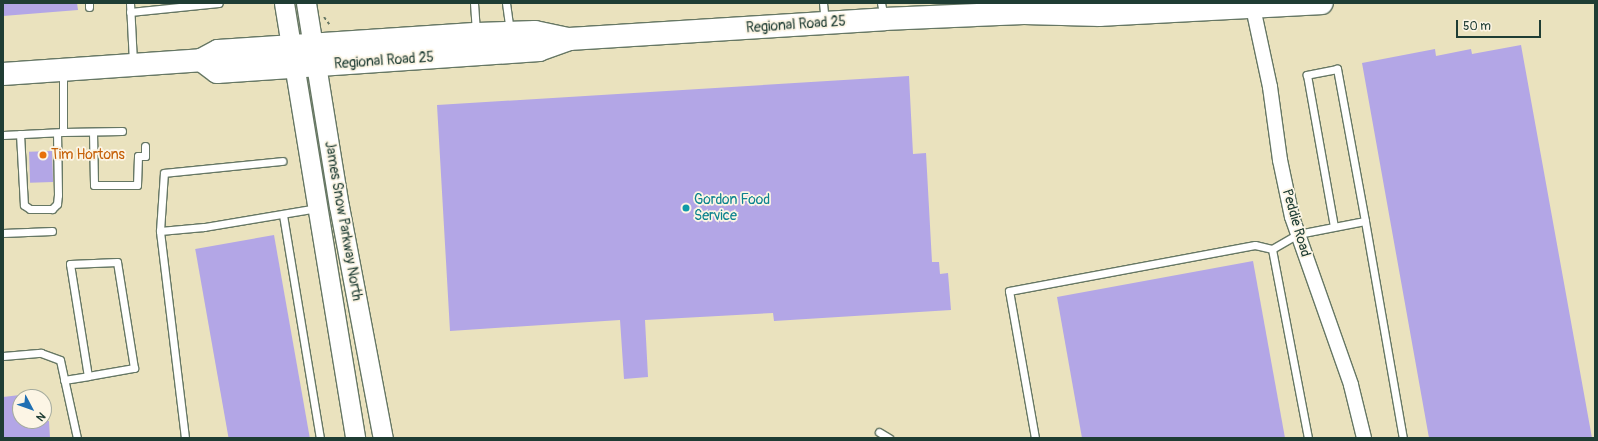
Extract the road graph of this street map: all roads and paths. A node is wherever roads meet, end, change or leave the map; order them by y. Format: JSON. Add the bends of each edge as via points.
{"nodes":[{"id":1,"x":130,"y":3,"type":"edge"},
{"id":2,"x":220,"y":3,"type":"edge"},
{"id":3,"x":284,"y":3,"type":"edge"},
{"id":4,"x":474,"y":3,"type":"edge"},
{"id":5,"x":506,"y":3,"type":"edge"},
{"id":6,"x":1072,"y":3,"type":"edge"},
{"id":7,"x":1322,"y":3,"type":"edge"},
{"id":8,"x":1253,"y":5,"type":"edge"},
{"id":9,"x":153,"y":6,"type":"edge"},
{"id":10,"x":314,"y":6,"type":"edge"},
{"id":11,"x":883,"y":11,"type":"edge"},
{"id":12,"x":130,"y":12,"type":"junction"},
{"id":13,"x":824,"y":13,"type":"edge"},
{"id":14,"x":1024,"y":13,"type":"junction"},
{"id":15,"x":329,"y":24,"type":"dead end"},
{"id":16,"x":510,"y":33,"type":"junction"},
{"id":17,"x":477,"y":34,"type":"junction"},
{"id":18,"x":568,"y":39,"type":"junction"},
{"id":19,"x":314,"y":56,"type":"junction"},
{"id":20,"x":293,"y":57,"type":"junction"},
{"id":21,"x":133,"y":64,"type":"junction"},
{"id":22,"x":63,"y":70,"type":"junction"},
{"id":23,"x":3,"y":74,"type":"edge"},
{"id":24,"x":122,"y":131,"type":"dead end"},
{"id":25,"x":93,"y":132,"type":"junction"},
{"id":26,"x":60,"y":133,"type":"junction"},
{"id":27,"x":20,"y":134,"type":"junction"},
{"id":28,"x":3,"y":135,"type":"edge"},
{"id":29,"x":145,"y":146,"type":"dead end"},
{"id":30,"x":282,"y":161,"type":"dead end"},
{"id":31,"x":318,"y":208,"type":"junction"},
{"id":32,"x":283,"y":215,"type":"junction"},
{"id":33,"x":1365,"y":221,"type":"junction"},
{"id":34,"x":1334,"y":227,"type":"junction"},
{"id":35,"x":52,"y":231,"type":"dead end"},
{"id":36,"x":160,"y":231,"type":"junction"},
{"id":37,"x":3,"y":233,"type":"edge"},
{"id":38,"x":1298,"y":234,"type":"junction"},
{"id":39,"x":1272,"y":249,"type":"junction"},
{"id":40,"x":3,"y":356,"type":"edge"},
{"id":41,"x":88,"y":376,"type":"junction"},
{"id":42,"x":64,"y":380,"type":"junction"},
{"id":43,"x":321,"y":436,"type":"edge"},
{"id":44,"x":77,"y":438,"type":"edge"},
{"id":45,"x":185,"y":438,"type":"edge"},
{"id":46,"x":356,"y":438,"type":"edge"},
{"id":47,"x":383,"y":438,"type":"edge"},
{"id":48,"x":880,"y":438,"type":"edge"},
{"id":49,"x":889,"y":438,"type":"edge"},
{"id":50,"x":1035,"y":438,"type":"edge"},
{"id":51,"x":1308,"y":438,"type":"edge"},
{"id":52,"x":1364,"y":438,"type":"edge"},
{"id":53,"x":1403,"y":438,"type":"edge"}],
"edges":[{"from":1,"to":12,"type":"lane"},
{"from":2,"to":9,"type":"lane"},
{"from":3,"to":20,"type":"main road","name":"James Snow Parkway North"},
{"from":4,"to":17,"type":"lane"},
{"from":5,"to":16,"type":"lane"},
{"from":6,"to":14,"type":"main road","name":"Regional Road 25"},
{"from":7,"to":8,"type":"main road","name":"Regional Road 25"},
{"from":8,"to":14,"type":"main road","name":"Regional Road 25","via":[[1100,15]]},
{"from":8,"to":38,"type":"street","name":"Peddie Road","via":[[1270,87],[1280,160]]},
{"from":9,"to":12,"type":"lane"},
{"from":10,"to":15,"type":"path"},
{"from":10,"to":19,"type":"main road","name":"James Snow Parkway North"},
{"from":11,"to":13,"type":"main road","name":"Regional Road 25"},
{"from":11,"to":14,"type":"main road","name":"Regional Road 25"},
{"from":12,"to":21,"type":"lane"},
{"from":13,"to":18,"type":"main road","name":"Regional Road 25"},
{"from":16,"to":17,"type":"main road","name":"Regional Road 25"},
{"from":16,"to":18,"type":"main road","name":"Regional Road 25","via":[[535,32]]},
{"from":17,"to":19,"type":"main road","name":"Regional Road 25"},
{"from":18,"to":19,"type":"main road","name":"Regional Road 25","via":[[539,50]]},
{"from":19,"to":20,"type":"main road","name":"Regional Road 25"},
{"from":19,"to":47,"type":"main road","name":"James Snow Parkway North","via":[[339,206]]},
{"from":20,"to":21,"type":"main road","name":"Regional Road 25","via":[[218,51],[201,60]]},
{"from":20,"to":31,"type":"main road","name":"James Snow Parkway North"},
{"from":21,"to":22,"type":"main road","name":"Regional Road 25"},
{"from":22,"to":23,"type":"main road","name":"Regional Road 25"},
{"from":22,"to":26,"type":"lane"},
{"from":24,"to":25,"type":"lane"},
{"from":25,"to":26,"type":"lane"},
{"from":25,"to":29,"type":"lane","via":[[94,185],[136,185],[138,156],[145,156]]},
{"from":26,"to":27,"type":"lane"},
{"from":26,"to":27,"type":"lane","via":[[58,195],[57,204],[52,209],[30,209],[24,205]]},
{"from":27,"to":28,"type":"lane"},
{"from":30,"to":36,"type":"lane","via":[[164,173]]},
{"from":31,"to":32,"type":"lane"},
{"from":31,"to":46,"type":"main road","name":"James Snow Parkway North"},
{"from":32,"to":36,"type":"lane"},
{"from":32,"to":43,"type":"lane"},
{"from":33,"to":34,"type":"lane"},
{"from":33,"to":34,"type":"lane","via":[[1337,69],[1307,75]]},
{"from":33,"to":53,"type":"lane"},
{"from":34,"to":38,"type":"lane"},
{"from":35,"to":37,"type":"lane"},
{"from":36,"to":45,"type":"lane"},
{"from":38,"to":39,"type":"lane"},
{"from":38,"to":52,"type":"street","name":"Peddie Road","via":[[1351,385]]},
{"from":39,"to":50,"type":"lane","via":[[1255,245],[1009,292]]},
{"from":39,"to":51,"type":"lane"},
{"from":40,"to":42,"type":"lane","via":[[41,353],[60,360]]},
{"from":41,"to":41,"type":"lane","via":[[134,368],[117,262],[70,264]]},
{"from":41,"to":42,"type":"lane"},
{"from":42,"to":44,"type":"lane"},
{"from":48,"to":49,"type":"lane","via":[[879,432]]}]}
